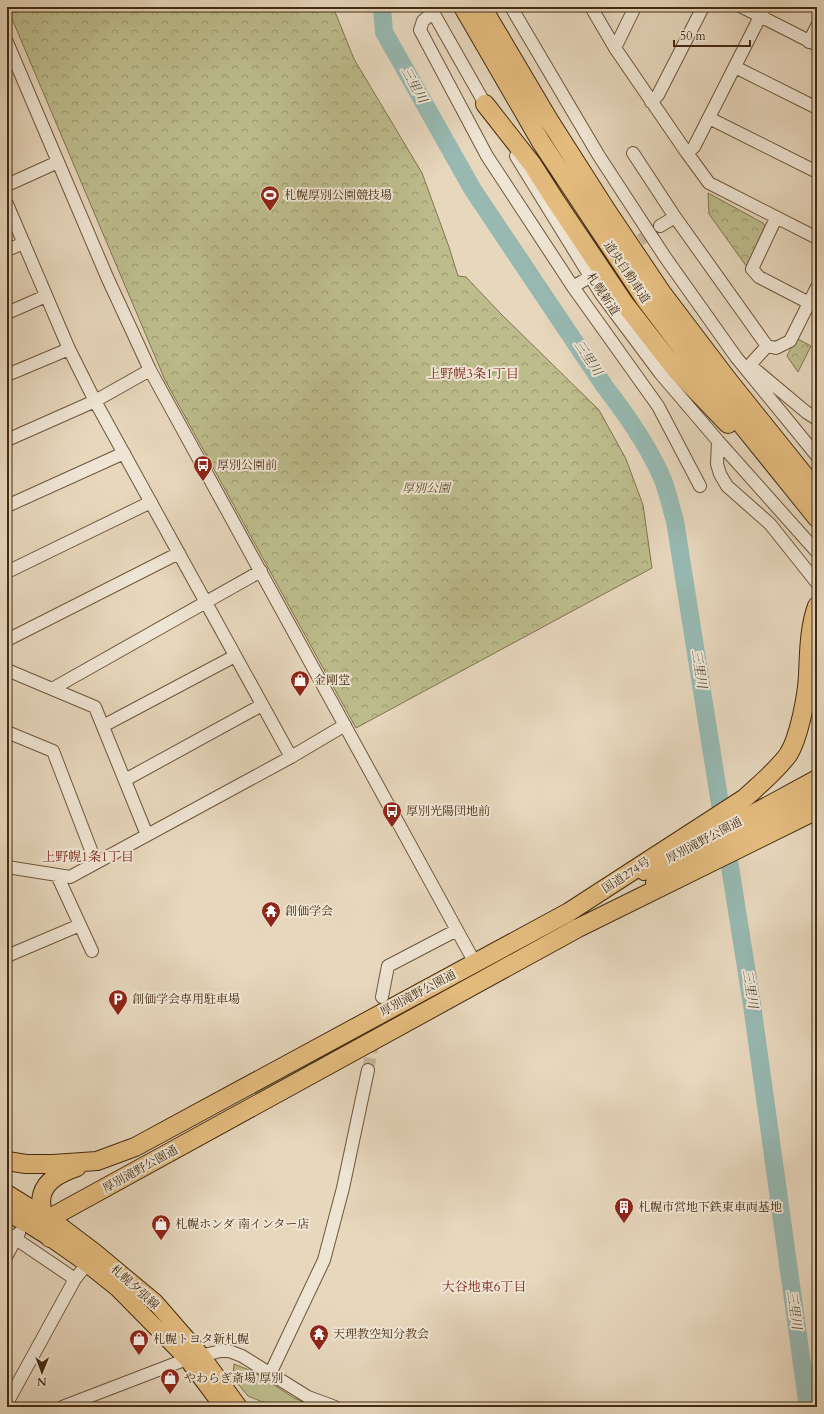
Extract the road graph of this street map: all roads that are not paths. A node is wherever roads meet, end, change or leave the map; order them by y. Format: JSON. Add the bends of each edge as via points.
{"nodes":[{"id":1,"x":463,"y":7,"type":"edge"},
{"id":2,"x":482,"y":7,"type":"edge"},
{"id":3,"x":511,"y":7,"type":"edge"},
{"id":4,"x":591,"y":7,"type":"edge"},
{"id":5,"x":635,"y":7,"type":"edge"},
{"id":6,"x":703,"y":7,"type":"edge"},
{"id":7,"x":742,"y":7,"type":"edge"},
{"id":8,"x":432,"y":10,"type":"edge"},
{"id":9,"x":762,"y":12,"type":"edge"},
{"id":10,"x":817,"y":26,"type":"edge"},
{"id":11,"x":7,"y":42,"type":"edge"},
{"id":12,"x":813,"y":44,"type":"edge"},
{"id":13,"x":615,"y":48,"type":"junction"},
{"id":14,"x":735,"y":67,"type":"junction"},
{"id":15,"x":651,"y":102,"type":"junction"},
{"id":16,"x":485,"y":104,"type":"junction"},
{"id":17,"x":817,"y":108,"type":"edge"},
{"id":18,"x":709,"y":118,"type":"junction"},
{"id":19,"x":633,"y":153,"type":"dead end"},
{"id":20,"x":687,"y":153,"type":"junction"},
{"id":21,"x":58,"y":162,"type":"junction"},
{"id":22,"x":817,"y":172,"type":"edge"},
{"id":23,"x":7,"y":185,"type":"edge"},
{"id":24,"x":7,"y":204,"type":"edge"},
{"id":25,"x":675,"y":217,"type":"junction"},
{"id":26,"x":776,"y":218,"type":"junction"},
{"id":27,"x":660,"y":226,"type":"tunnel mouth"},
{"id":28,"x":817,"y":238,"type":"edge"},
{"id":29,"x":24,"y":243,"type":"junction"},
{"id":30,"x":7,"y":250,"type":"edge"},
{"id":31,"x":586,"y":279,"type":"tunnel mouth"},
{"id":32,"x":573,"y":287,"type":"junction"},
{"id":33,"x":817,"y":287,"type":"edge"},
{"id":34,"x":46,"y":296,"type":"junction"},
{"id":35,"x":813,"y":305,"type":"edge"},
{"id":36,"x":7,"y":313,"type":"edge"},
{"id":37,"x":767,"y":346,"type":"junction"},
{"id":38,"x":69,"y":349,"type":"junction"},
{"id":39,"x":736,"y":357,"type":"junction"},
{"id":40,"x":750,"y":366,"type":"junction"},
{"id":41,"x":150,"y":370,"type":"junction"},
{"id":42,"x":7,"y":375,"type":"edge"},
{"id":43,"x":95,"y":401,"type":"junction"},
{"id":44,"x":817,"y":418,"type":"edge"},
{"id":45,"x":7,"y":440,"type":"edge"},
{"id":46,"x":718,"y":441,"type":"junction"},
{"id":47,"x":124,"y":452,"type":"junction"},
{"id":48,"x":817,"y":456,"type":"edge"},
{"id":49,"x":700,"y":486,"type":"dead end"},
{"id":50,"x":817,"y":491,"type":"edge"},
{"id":51,"x":800,"y":499,"type":"junction"},
{"id":52,"x":151,"y":502,"type":"junction"},
{"id":53,"x":7,"y":506,"type":"edge"},
{"id":54,"x":817,"y":518,"type":"edge"},
{"id":55,"x":817,"y":552,"type":"edge"},
{"id":56,"x":179,"y":553,"type":"junction"},
{"id":57,"x":261,"y":571,"type":"junction"},
{"id":58,"x":7,"y":572,"type":"edge"},
{"id":59,"x":817,"y":583,"type":"edge"},
{"id":60,"x":206,"y":603,"type":"junction"},
{"id":61,"x":816,"y":608,"type":"edge"},
{"id":62,"x":7,"y":640,"type":"edge"},
{"id":63,"x":235,"y":656,"type":"junction"},
{"id":64,"x":7,"y":670,"type":"edge"},
{"id":65,"x":52,"y":689,"type":"junction"},
{"id":66,"x":262,"y":705,"type":"junction"},
{"id":67,"x":345,"y":725,"type":"junction"},
{"id":68,"x":104,"y":726,"type":"junction"},
{"id":69,"x":7,"y":732,"type":"edge"},
{"id":70,"x":291,"y":757,"type":"junction"},
{"id":71,"x":817,"y":778,"type":"edge"},
{"id":72,"x":125,"y":780,"type":"junction"},
{"id":73,"x":817,"y":793,"type":"edge"},
{"id":74,"x":817,"y":810,"type":"edge"},
{"id":75,"x":755,"y":826,"type":"junction"},
{"id":76,"x":147,"y":835,"type":"junction"},
{"id":77,"x":96,"y":863,"type":"junction"},
{"id":78,"x":674,"y":863,"type":"junction"},
{"id":79,"x":7,"y":867,"type":"edge"},
{"id":80,"x":57,"y":875,"type":"junction"},
{"id":81,"x":569,"y":912,"type":"joint"},
{"id":82,"x":80,"y":925,"type":"junction"},
{"id":83,"x":578,"y":928,"type":"joint"},
{"id":84,"x":457,"y":930,"type":"junction"},
{"id":85,"x":92,"y":950,"type":"dead end"},
{"id":86,"x":7,"y":956,"type":"edge"},
{"id":87,"x":475,"y":963,"type":"junction"},
{"id":88,"x":382,"y":997,"type":"tunnel mouth"},
{"id":89,"x":368,"y":1070,"type":"tunnel mouth"},
{"id":90,"x":7,"y":1161,"type":"edge"},
{"id":91,"x":97,"y":1161,"type":"junction"},
{"id":92,"x":7,"y":1193,"type":"edge"},
{"id":93,"x":7,"y":1211,"type":"edge"},
{"id":94,"x":46,"y":1218,"type":"junction"},
{"id":95,"x":26,"y":1223,"type":"junction"},
{"id":96,"x":11,"y":1236,"type":"edge"},
{"id":97,"x":50,"y":1238,"type":"junction"},
{"id":98,"x":7,"y":1255,"type":"edge"},
{"id":99,"x":87,"y":1264,"type":"junction"},
{"id":100,"x":75,"y":1279,"type":"junction"},
{"id":101,"x":195,"y":1358,"type":"junction"},
{"id":102,"x":270,"y":1374,"type":"junction"},
{"id":103,"x":7,"y":1403,"type":"edge"},
{"id":104,"x":62,"y":1407,"type":"edge"},
{"id":105,"x":223,"y":1407,"type":"edge"},
{"id":106,"x":239,"y":1407,"type":"edge"},
{"id":107,"x":335,"y":1407,"type":"edge"}],
"edges":[{"from":1,"to":51,"type":"highway","name":"道央自動車道","via":[[541,142],[645,299]]},
{"from":2,"to":50,"type":"highway","name":"道央自動車道","via":[[549,120],[658,287]]},
{"from":3,"to":39,"type":"street","via":[[599,156],[665,257]]},
{"from":4,"to":13,"type":"street"},
{"from":5,"to":13,"type":"street"},
{"from":6,"to":15,"type":"street","via":[[658,95]]},
{"from":7,"to":9,"type":"street"},
{"from":8,"to":16,"type":"street","name":"札幌新道"},
{"from":8,"to":32,"type":"street","via":[[423,21],[420,30],[487,156]]},
{"from":9,"to":12,"type":"street"},
{"from":9,"to":14,"type":"street"},
{"from":10,"to":12,"type":"street"},
{"from":11,"to":21,"type":"street"},
{"from":13,"to":15,"type":"street"},
{"from":14,"to":17,"type":"street"},
{"from":14,"to":18,"type":"street"},
{"from":15,"to":20,"type":"street"},
{"from":16,"to":46,"type":"street","name":"札幌新道","via":[[601,294],[660,373]]},
{"from":16,"to":51,"type":"highway","via":[[532,164],[624,303],[659,348],[694,389]]},
{"from":18,"to":20,"type":"street","via":[[694,147]]},
{"from":18,"to":22,"type":"street"},
{"from":19,"to":25,"type":"street"},
{"from":20,"to":26,"type":"street","via":[[709,183]]},
{"from":21,"to":23,"type":"street"},
{"from":21,"to":41,"type":"street"},
{"from":24,"to":29,"type":"street"},
{"from":25,"to":27,"type":"street"},
{"from":25,"to":37,"type":"street"},
{"from":26,"to":28,"type":"street"},
{"from":26,"to":35,"type":"street","via":[[752,269],[759,277]]},
{"from":29,"to":30,"type":"street"},
{"from":29,"to":34,"type":"street"},
{"from":31,"to":32,"type":"street"},
{"from":32,"to":49,"type":"street","via":[[658,406]]},
{"from":33,"to":35,"type":"street"},
{"from":34,"to":36,"type":"street"},
{"from":34,"to":38,"type":"street"},
{"from":35,"to":37,"type":"street","via":[[790,341],[776,348]]},
{"from":37,"to":40,"type":"street"},
{"from":38,"to":42,"type":"street"},
{"from":38,"to":43,"type":"street"},
{"from":39,"to":40,"type":"street"},
{"from":39,"to":48,"type":"street"},
{"from":40,"to":44,"type":"street","via":[[806,412]]},
{"from":41,"to":43,"type":"street"},
{"from":41,"to":57,"type":"street"},
{"from":43,"to":45,"type":"street"},
{"from":43,"to":47,"type":"street"},
{"from":46,"to":55,"type":"street","name":"札幌新道"},
{"from":46,"to":59,"type":"street","via":[[717,464],[727,486],[770,524]]},
{"from":47,"to":52,"type":"street"},
{"from":47,"to":53,"type":"street"},
{"from":51,"to":54,"type":"highway","name":"道央自動車道"},
{"from":52,"to":56,"type":"street"},
{"from":52,"to":58,"type":"street"},
{"from":56,"to":60,"type":"street"},
{"from":56,"to":62,"type":"street"},
{"from":57,"to":60,"type":"street"},
{"from":57,"to":67,"type":"street"},
{"from":60,"to":63,"type":"street"},
{"from":60,"to":65,"type":"street"},
{"from":61,"to":78,"type":"highway","name":"国道274号","via":[[809,642],[804,705],[796,737],[788,754],[770,775]]},
{"from":63,"to":66,"type":"street"},
{"from":63,"to":68,"type":"street"},
{"from":64,"to":65,"type":"street"},
{"from":65,"to":68,"type":"street","via":[[95,707]]},
{"from":66,"to":70,"type":"street"},
{"from":66,"to":72,"type":"street"},
{"from":67,"to":70,"type":"street"},
{"from":67,"to":84,"type":"street"},
{"from":68,"to":72,"type":"street"},
{"from":69,"to":77,"type":"street","via":[[53,751]]},
{"from":70,"to":76,"type":"street"},
{"from":71,"to":75,"type":"main road","name":"厚別滝野公園通"},
{"from":72,"to":76,"type":"street"},
{"from":73,"to":75,"type":"main road","name":"厚別滝野公園通"},
{"from":74,"to":75,"type":"highway","name":"国道274号"},
{"from":75,"to":78,"type":"highway","name":"国道274号"},
{"from":75,"to":78,"type":"main road","name":"厚別滝野公園通"},
{"from":76,"to":77,"type":"street"},
{"from":77,"to":80,"type":"street","via":[[70,877]]},
{"from":78,"to":81,"type":"highway","name":"国道274号"},
{"from":78,"to":83,"type":"highway","name":"国道274号"},
{"from":79,"to":80,"type":"street"},
{"from":80,"to":82,"type":"street"},
{"from":81,"to":87,"type":"highway","name":"厚別滝野公園通"},
{"from":82,"to":85,"type":"street"},
{"from":82,"to":86,"type":"street"},
{"from":83,"to":94,"type":"highway","name":"厚別滝野公園通"},
{"from":84,"to":87,"type":"street"},
{"from":84,"to":88,"type":"street","via":[[388,966]]},
{"from":87,"to":91,"type":"highway","name":"厚別滝野公園通","via":[[135,1147]]},
{"from":89,"to":102,"type":"street","via":[[344,1188],[324,1260]]},
{"from":90,"to":91,"type":"highway","name":"厚別滝野公園通","via":[[26,1164]]},
{"from":91,"to":94,"type":"highway","via":[[60,1174],[50,1182],[41,1196]]},
{"from":92,"to":94,"type":"main road","name":"札幌夕張線"},
{"from":93,"to":95,"type":"highway"},
{"from":94,"to":95,"type":"highway","name":"厚別滝野公園通"},
{"from":94,"to":97,"type":"highway"},
{"from":94,"to":101,"type":"main road","name":"札幌夕張線","via":[[95,1252],[154,1302]]},
{"from":95,"to":96,"type":"street"},
{"from":95,"to":97,"type":"main road","name":"札幌夕張線"},
{"from":96,"to":98,"type":"street"},
{"from":96,"to":100,"type":"street"},
{"from":97,"to":99,"type":"main road","name":"札幌夕張線"},
{"from":99,"to":100,"type":"street"},
{"from":99,"to":101,"type":"main road","name":"札幌夕張線"},
{"from":100,"to":103,"type":"street"},
{"from":101,"to":102,"type":"street","via":[[229,1351]]},
{"from":101,"to":104,"type":"street"},
{"from":101,"to":105,"type":"main road","name":"札幌夕張線"},
{"from":101,"to":106,"type":"main road","name":"札幌夕張線"},
{"from":102,"to":107,"type":"street","via":[[308,1397]]}]}
